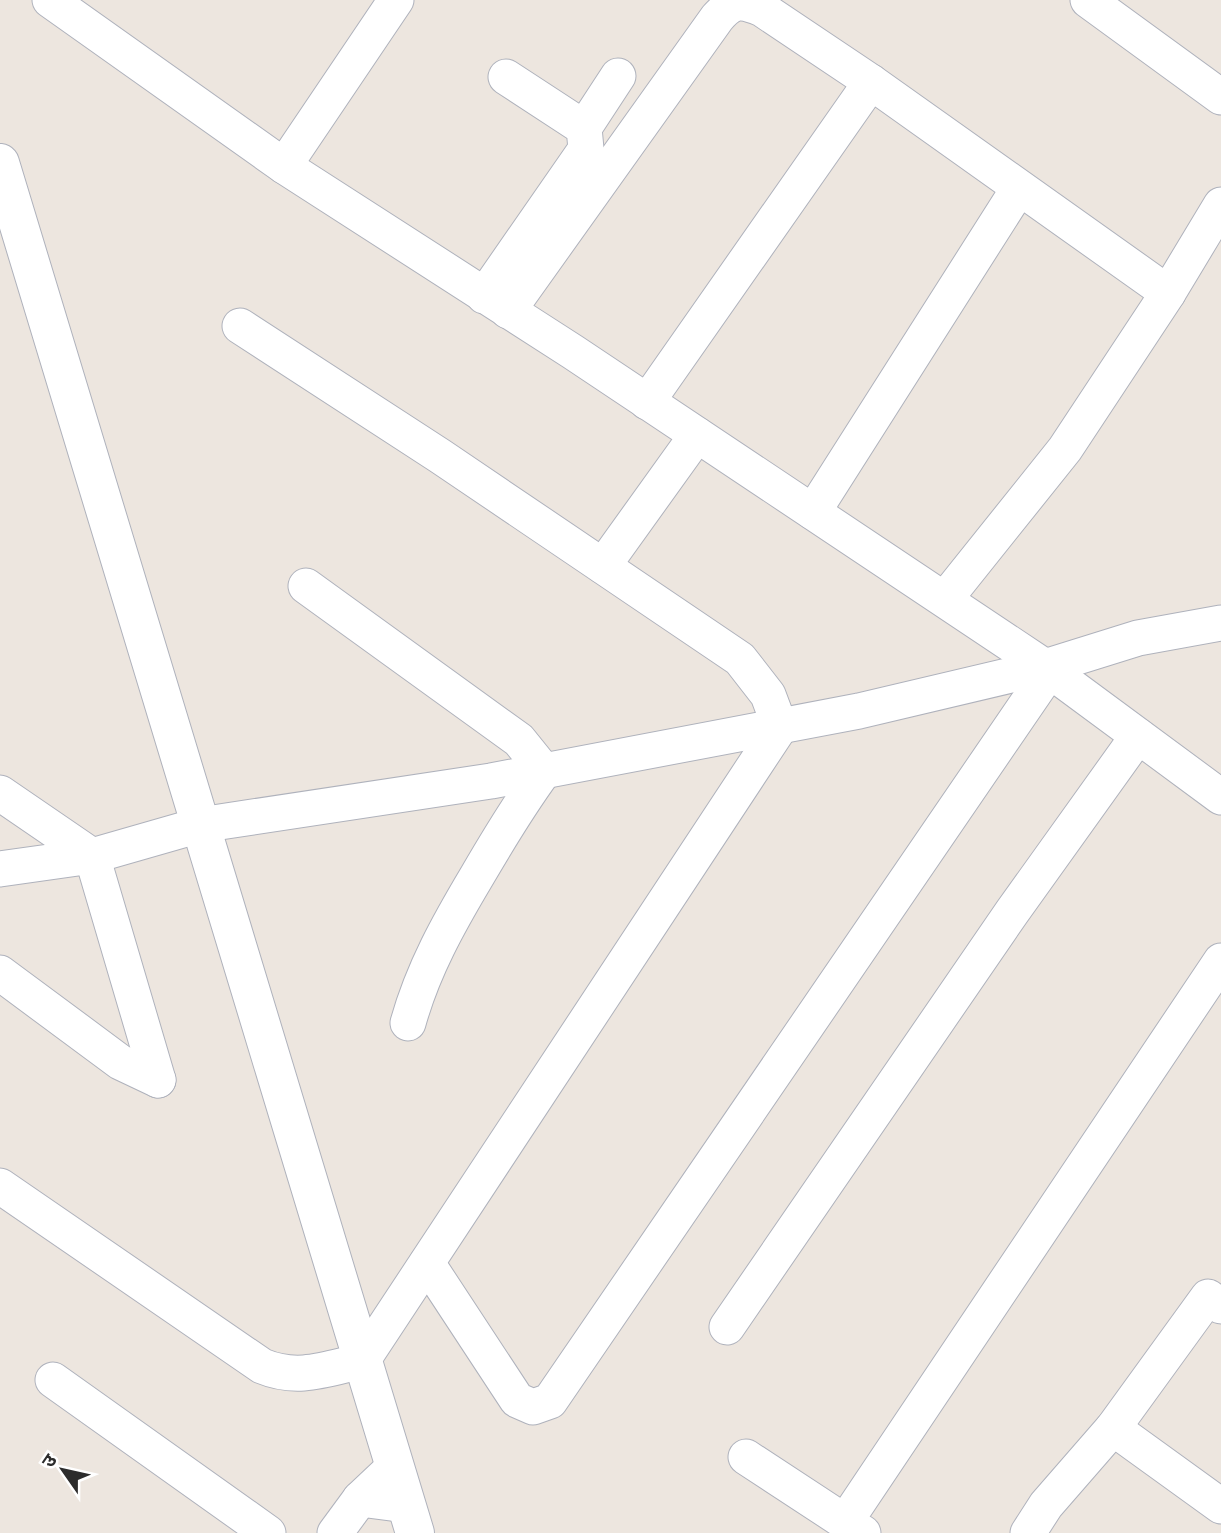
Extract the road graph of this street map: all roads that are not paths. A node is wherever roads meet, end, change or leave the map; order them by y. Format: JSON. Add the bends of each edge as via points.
{"nodes":[{"id":1,"x":50,"y":0,"type":"edge"},
{"id":2,"x":396,"y":0,"type":"edge"},
{"id":3,"x":1088,"y":0,"type":"edge"},
{"id":4,"x":618,"y":76,"type":"dead end"},
{"id":5,"x":506,"y":77,"type":"dead end"},
{"id":6,"x":871,"y":82,"type":"junction"},
{"id":7,"x":1221,"y":97,"type":"edge"},
{"id":8,"x":594,"y":148,"type":"junction"},
{"id":9,"x":0,"y":163,"type":"edge"},
{"id":10,"x":284,"y":166,"type":"junction"},
{"id":11,"x":1019,"y":188,"type":"junction"},
{"id":12,"x":1221,"y":205,"type":"edge"},
{"id":13,"x":1168,"y":293,"type":"junction"},
{"id":14,"x":496,"y":303,"type":"junction"},
{"id":15,"x":240,"y":326,"type":"dead end"},
{"id":16,"x":647,"y":402,"type":"junction"},
{"id":17,"x":697,"y":435,"type":"junction"},
{"id":18,"x":813,"y":512,"type":"junction"},
{"id":19,"x":603,"y":566,"type":"junction"},
{"id":20,"x":306,"y":586,"type":"dead end"},
{"id":21,"x":945,"y":599,"type":"junction"},
{"id":22,"x":1221,"y":623,"type":"edge"},
{"id":23,"x":1047,"y":668,"type":"junction"},
{"id":24,"x":780,"y":727,"type":"junction"},
{"id":25,"x":1138,"y":736,"type":"junction"},
{"id":26,"x":544,"y":771,"type":"junction"},
{"id":27,"x":0,"y":793,"type":"edge"},
{"id":28,"x":1221,"y":797,"type":"edge"},
{"id":29,"x":200,"y":825,"type":"junction"},
{"id":30,"x":92,"y":856,"type":"junction"},
{"id":31,"x":0,"y":869,"type":"edge"},
{"id":32,"x":1221,"y":961,"type":"edge"},
{"id":33,"x":0,"y":973,"type":"edge"},
{"id":34,"x":408,"y":1023,"type":"dead end"},
{"id":35,"x":0,"y":1186,"type":"edge"},
{"id":36,"x":427,"y":1263,"type":"junction"},
{"id":37,"x":1217,"y":1293,"type":"edge"},
{"id":38,"x":727,"y":1327,"type":"dead end"},
{"id":39,"x":362,"y":1361,"type":"junction"},
{"id":40,"x":53,"y":1380,"type":"dead end"},
{"id":41,"x":1113,"y":1428,"type":"junction"},
{"id":42,"x":746,"y":1457,"type":"dead end"},
{"id":43,"x":395,"y":1466,"type":"junction"},
{"id":44,"x":360,"y":1499,"type":"junction"},
{"id":45,"x":1221,"y":1506,"type":"edge"},
{"id":46,"x":411,"y":1519,"type":"edge"},
{"id":47,"x":854,"y":1527,"type":"edge"},
{"id":48,"x":268,"y":1533,"type":"edge"},
{"id":49,"x":335,"y":1533,"type":"edge"},
{"id":50,"x":1028,"y":1533,"type":"edge"}],
"edges":[{"from":1,"to":10,"type":"street"},
{"from":2,"to":10,"type":"street"},
{"from":3,"to":7,"type":"street"},
{"from":4,"to":8,"type":"street"},
{"from":5,"to":8,"type":"street"},
{"from":6,"to":8,"type":"street","via":[[762,9],[740,1],[728,4]]},
{"from":6,"to":11,"type":"street"},
{"from":6,"to":16,"type":"street"},
{"from":8,"to":14,"type":"street"},
{"from":9,"to":29,"type":"street"},
{"from":10,"to":14,"type":"street"},
{"from":11,"to":13,"type":"street"},
{"from":11,"to":18,"type":"street"},
{"from":12,"to":13,"type":"street"},
{"from":13,"to":21,"type":"street","via":[[1065,449]]},
{"from":14,"to":16,"type":"street"},
{"from":15,"to":19,"type":"street"},
{"from":16,"to":17,"type":"street"},
{"from":17,"to":18,"type":"street"},
{"from":17,"to":19,"type":"street"},
{"from":18,"to":21,"type":"street"},
{"from":19,"to":24,"type":"street","via":[[740,659],[768,695]]},
{"from":20,"to":26,"type":"street","via":[[519,740]]},
{"from":21,"to":23,"type":"street"},
{"from":22,"to":23,"type":"street","via":[[1138,638]]},
{"from":23,"to":24,"type":"street"},
{"from":23,"to":25,"type":"street"},
{"from":23,"to":36,"type":"street","via":[[550,1401],[533,1407],[517,1399]]},
{"from":24,"to":26,"type":"street"},
{"from":24,"to":36,"type":"street"},
{"from":25,"to":28,"type":"street"},
{"from":25,"to":38,"type":"street"},
{"from":26,"to":29,"type":"street"},
{"from":26,"to":34,"type":"street","via":[[518,806],[439,940]]},
{"from":27,"to":30,"type":"street"},
{"from":29,"to":30,"type":"street"},
{"from":29,"to":39,"type":"street"},
{"from":30,"to":31,"type":"street"},
{"from":30,"to":33,"type":"street","via":[[158,1080],[120,1062]]},
{"from":32,"to":47,"type":"street"},
{"from":35,"to":39,"type":"street","via":[[262,1366],[281,1374],[304,1374]]},
{"from":36,"to":39,"type":"street"},
{"from":37,"to":41,"type":"street"},
{"from":39,"to":43,"type":"street"},
{"from":40,"to":48,"type":"street"},
{"from":41,"to":45,"type":"street"},
{"from":41,"to":50,"type":"street","via":[[1046,1505]]},
{"from":42,"to":47,"type":"street"},
{"from":43,"to":44,"type":"street"},
{"from":43,"to":46,"type":"street"},
{"from":44,"to":46,"type":"street"},
{"from":44,"to":49,"type":"street"}]}
